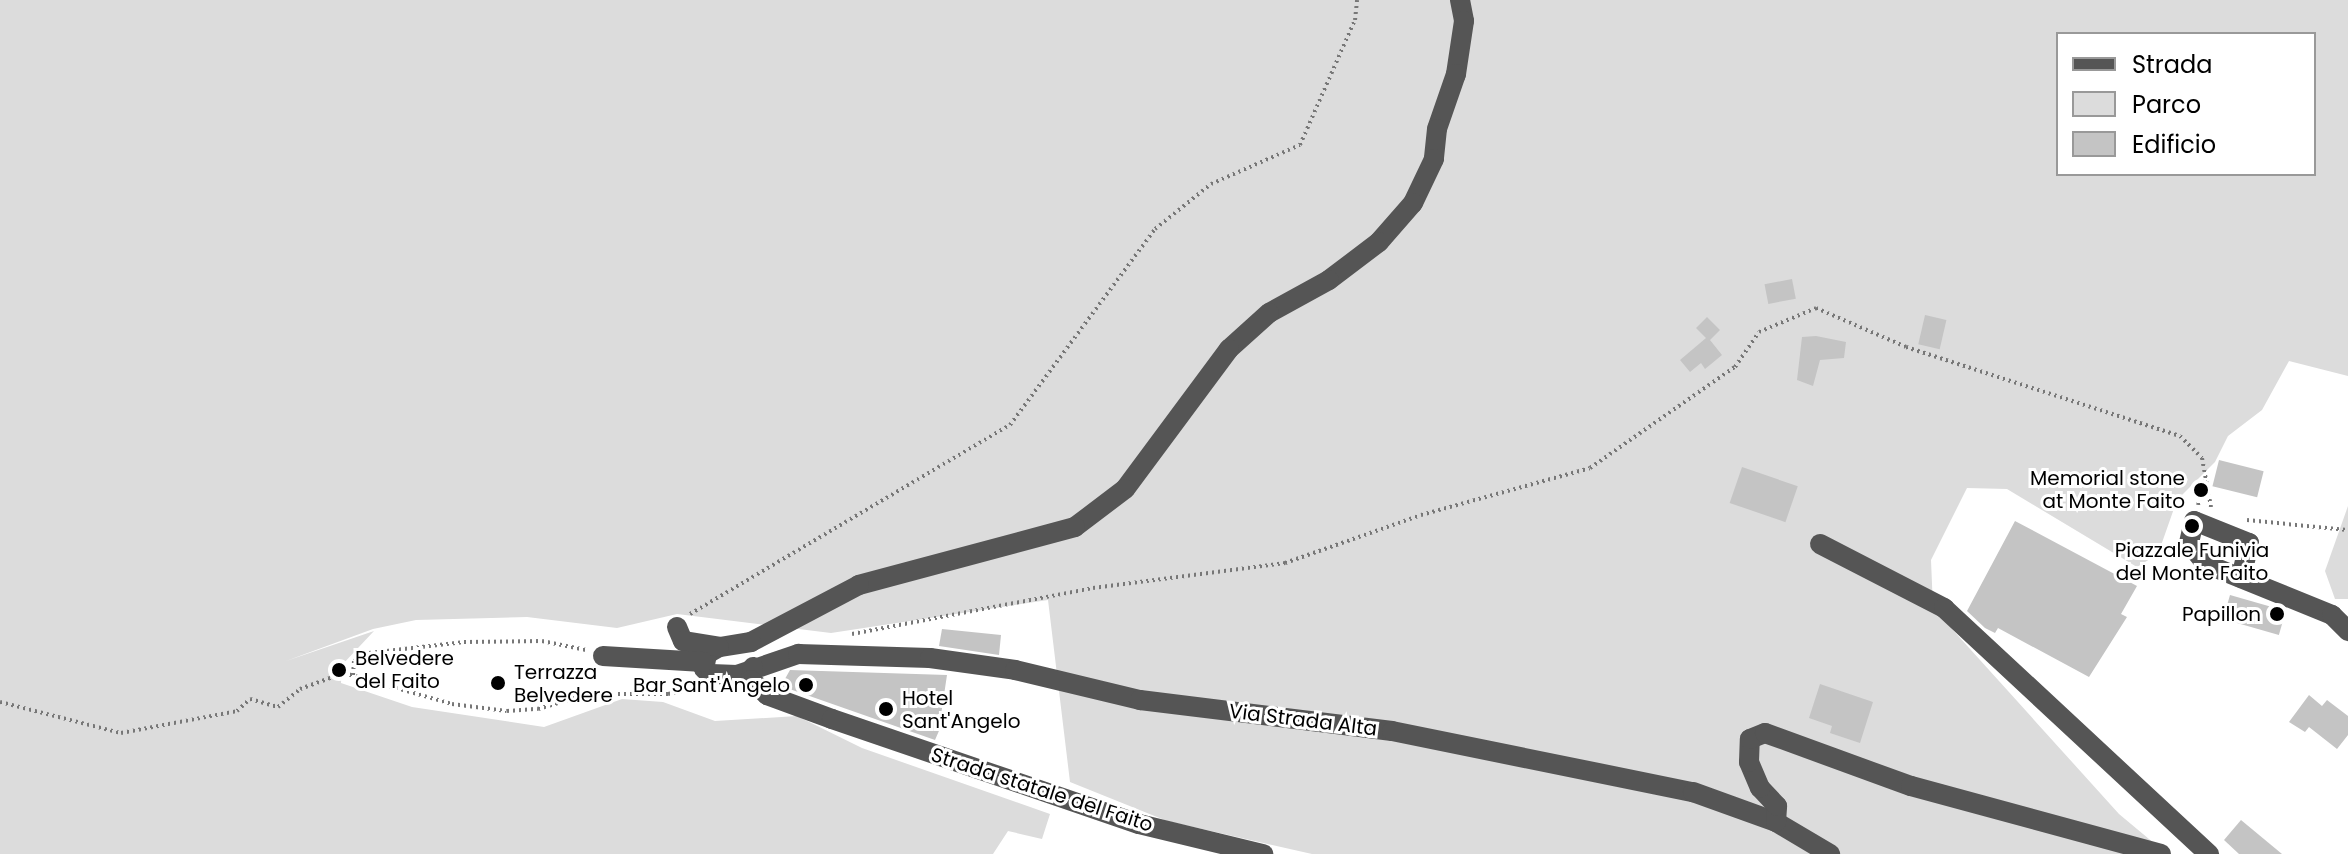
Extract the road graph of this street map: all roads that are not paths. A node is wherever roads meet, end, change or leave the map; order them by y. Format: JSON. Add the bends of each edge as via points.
{"nodes":[{"id":1,"x":1460,"y":0,"type":"edge"},
{"id":2,"x":1820,"y":544,"type":"dead end"},
{"id":3,"x":2241,"y":578,"type":"junction"},
{"id":4,"x":677,"y":627,"type":"road end"},
{"id":5,"x":2348,"y":631,"type":"edge"},
{"id":6,"x":719,"y":647,"type":"junction"},
{"id":7,"x":603,"y":656,"type":"road end"},
{"id":8,"x":758,"y":665,"type":"junction"},
{"id":9,"x":709,"y":669,"type":"junction"},
{"id":10,"x":1776,"y":822,"type":"junction"},
{"id":11,"x":1263,"y":854,"type":"edge"},
{"id":12,"x":1830,"y":854,"type":"edge"},
{"id":13,"x":2161,"y":854,"type":"edge"},
{"id":14,"x":2209,"y":854,"type":"edge"}],
"edges":[{"from":1,"to":6,"type":"street","via":[[1464,21],[1456,74],[1437,129],[1434,159],[1413,203],[1379,242],[1329,280],[1269,313],[1229,349],[1125,489],[1075,527],[859,585],[751,642]]},
{"from":2,"to":14,"type":"street","via":[[1944,608]]},
{"from":3,"to":3,"type":"street","via":[[2206,564],[2189,543],[2203,516],[2249,543]]},
{"from":3,"to":5,"type":"street","via":[[2332,615]]},
{"from":4,"to":6,"type":"street","via":[[683,641]]},
{"from":6,"to":9,"type":"street"},
{"from":7,"to":9,"type":"street","name":"Via Strada Alta"},
{"from":8,"to":9,"type":"street","name":"Via Strada Alta"},
{"from":8,"to":10,"type":"street","name":"Via Strada Alta","via":[[798,654],[856,652],[1015,670],[1140,700],[1392,731],[1693,792]]},
{"from":8,"to":11,"type":"street","name":"Strada statale del Faito","via":[[751,680],[767,695],[1139,824]]},
{"from":10,"to":12,"type":"street","name":"Via Strada Alta"},
{"from":10,"to":13,"type":"street","via":[[1777,806],[1760,788],[1749,762],[1750,739],[1765,733],[1911,786]]}]}
